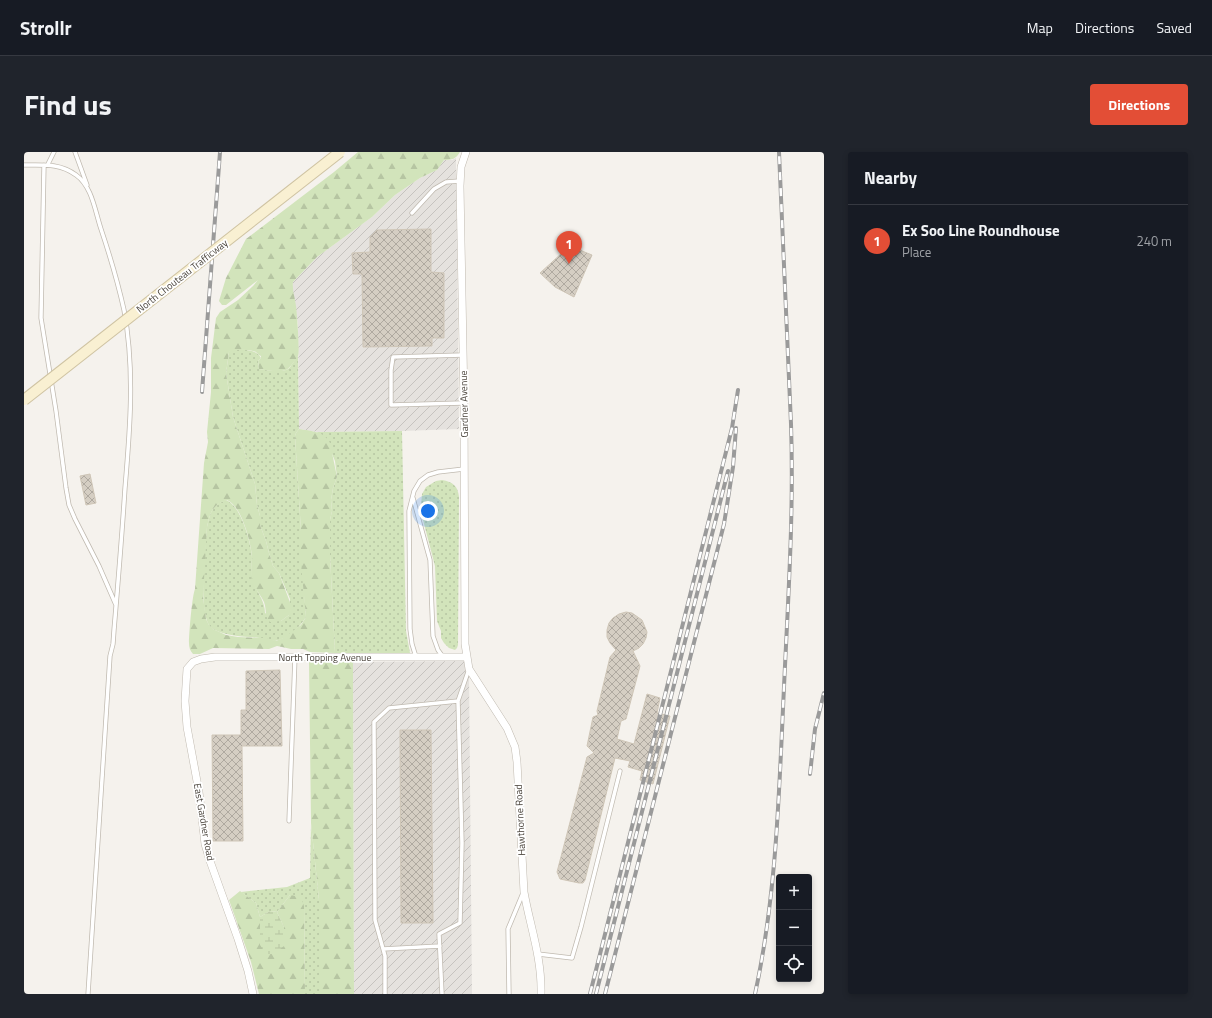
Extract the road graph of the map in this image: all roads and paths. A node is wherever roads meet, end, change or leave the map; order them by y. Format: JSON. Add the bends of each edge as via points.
{"nodes":[{"id":1,"x":54,"y":152,"type":"edge"},
{"id":2,"x":75,"y":152,"type":"edge"},
{"id":3,"x":340,"y":152,"type":"edge"},
{"id":4,"x":466,"y":152,"type":"edge"},
{"id":5,"x":46,"y":164,"type":"junction"},
{"id":6,"x":24,"y":165,"type":"edge"},
{"id":7,"x":460,"y":181,"type":"junction"},
{"id":8,"x":89,"y":192,"type":"junction"},
{"id":9,"x":412,"y":213,"type":"dead end"},
{"id":10,"x":463,"y":355,"type":"junction"},
{"id":11,"x":24,"y":400,"type":"edge"},
{"id":12,"x":464,"y":403,"type":"junction"},
{"id":13,"x":464,"y":469,"type":"junction"},
{"id":14,"x":413,"y":497,"type":"junction"},
{"id":15,"x":116,"y":606,"type":"junction"},
{"id":16,"x":295,"y":657,"type":"junction"},
{"id":17,"x":416,"y":657,"type":"junction"},
{"id":18,"x":443,"y":657,"type":"junction"},
{"id":19,"x":466,"y":657,"type":"junction"},
{"id":20,"x":187,"y":669,"type":"joint"},
{"id":21,"x":469,"y":669,"type":"junction"},
{"id":22,"x":458,"y":701,"type":"junction"},
{"id":23,"x":620,"y":771,"type":"dead end"},
{"id":24,"x":289,"y":821,"type":"dead end"},
{"id":25,"x":524,"y":892,"type":"junction"},
{"id":26,"x":440,"y":946,"type":"junction"},
{"id":27,"x":383,"y":949,"type":"junction"},
{"id":28,"x":538,"y":954,"type":"junction"},
{"id":29,"x":88,"y":994,"type":"edge"},
{"id":30,"x":253,"y":994,"type":"edge"},
{"id":31,"x":385,"y":994,"type":"edge"},
{"id":32,"x":442,"y":994,"type":"edge"},
{"id":33,"x":510,"y":994,"type":"edge"},
{"id":34,"x":541,"y":994,"type":"edge"}],
"edges":[{"from":1,"to":5,"type":"lane"},
{"from":2,"to":8,"type":"lane"},
{"from":3,"to":11,"type":"main road","name":"North Chouteau Trafficway","bridge":true},
{"from":4,"to":7,"type":"street","name":"Gardner Avenue"},
{"from":5,"to":6,"type":"lane"},
{"from":5,"to":8,"type":"lane","via":[[60,166],[77,175]]},
{"from":5,"to":15,"type":"lane","via":[[41,318],[66,488],[74,519],[100,566]]},
{"from":7,"to":9,"type":"lane","via":[[446,182],[434,189]]},
{"from":7,"to":10,"type":"street","name":"Gardner Avenue"},
{"from":8,"to":15,"type":"lane","via":[[124,311],[130,362],[129,442]]},
{"from":10,"to":12,"type":"street","name":"Gardner Avenue"},
{"from":10,"to":12,"type":"lane","via":[[393,357],[391,405]]},
{"from":12,"to":13,"type":"street","name":"Gardner Avenue"},
{"from":13,"to":14,"type":"lane","via":[[428,475],[417,485]]},
{"from":13,"to":19,"type":"street","name":"Gardner Avenue"},
{"from":14,"to":17,"type":"lane","via":[[409,511],[410,629]]},
{"from":14,"to":18,"type":"lane","via":[[430,560],[433,636]]},
{"from":15,"to":29,"type":"lane","via":[[110,656]]},
{"from":16,"to":17,"type":"street","name":"North Topping Avenue"},
{"from":16,"to":20,"type":"street","name":"North Topping Avenue","via":[[201,659],[193,662]]},
{"from":16,"to":24,"type":"lane"},
{"from":17,"to":18,"type":"street","name":"North Topping Avenue"},
{"from":18,"to":19,"type":"street","name":"North Topping Avenue"},
{"from":19,"to":21,"type":"street","name":"Hawthorne Road"},
{"from":20,"to":30,"type":"street","name":"East Gardner Road","via":[[187,726],[206,844],[238,939]]},
{"from":21,"to":22,"type":"lane"},
{"from":21,"to":25,"type":"street","name":"Hawthorne Road","via":[[497,711],[515,747]]},
{"from":22,"to":26,"type":"lane","via":[[462,843],[460,923],[439,934]]},
{"from":22,"to":27,"type":"lane","via":[[389,708],[374,722],[375,920]]},
{"from":23,"to":28,"type":"lane","via":[[572,958]]},
{"from":25,"to":28,"type":"street","name":"Hawthorne Road"},
{"from":25,"to":33,"type":"lane","via":[[508,929]]},
{"from":26,"to":27,"type":"lane"},
{"from":26,"to":32,"type":"lane"},
{"from":27,"to":31,"type":"lane"},
{"from":28,"to":34,"type":"street","name":"Hawthorne Road"}]}
